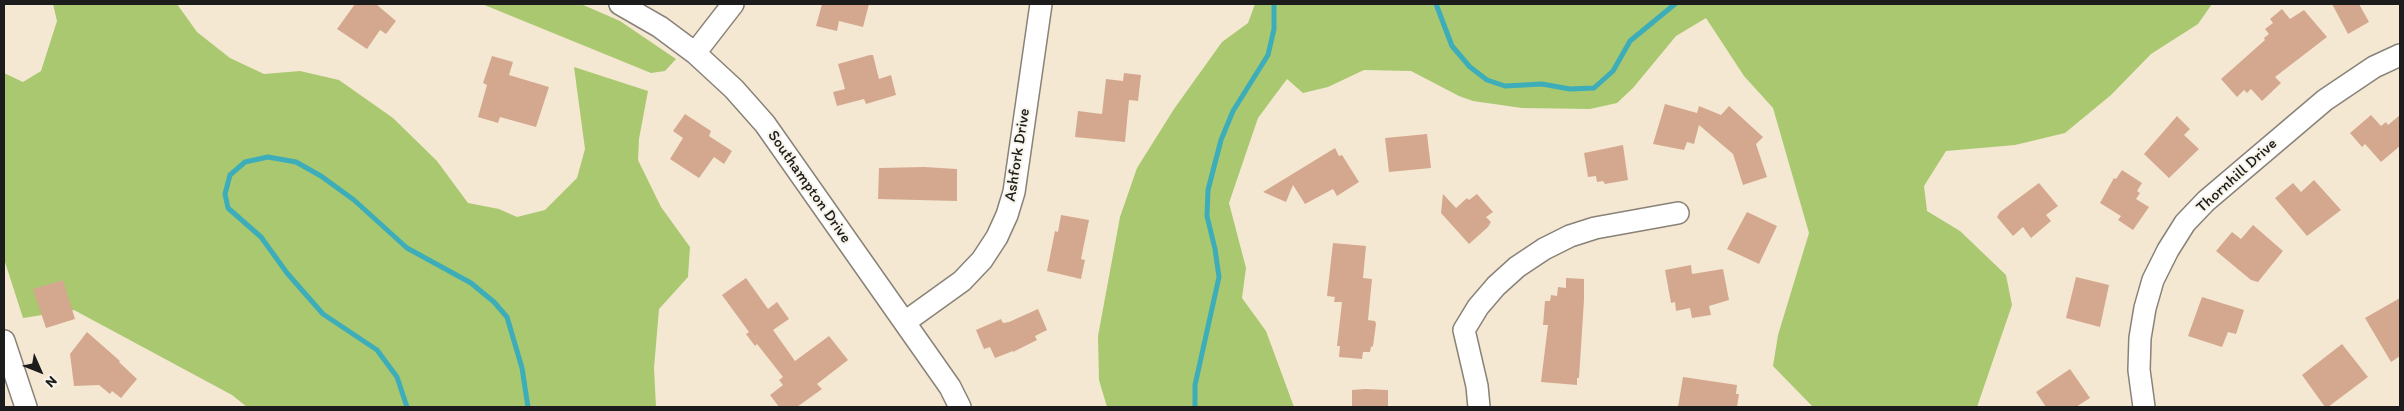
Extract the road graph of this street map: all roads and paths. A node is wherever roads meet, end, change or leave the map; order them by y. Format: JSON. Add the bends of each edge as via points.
{"nodes":[{"id":1,"x":620,"y":4,"type":"edge"},
{"id":2,"x":732,"y":4,"type":"edge"},
{"id":3,"x":1041,"y":4,"type":"edge"},
{"id":4,"x":695,"y":53,"type":"junction"},
{"id":5,"x":2400,"y":55,"type":"edge"},
{"id":6,"x":1678,"y":213,"type":"dead end"},
{"id":7,"x":904,"y":322,"type":"junction"},
{"id":8,"x":4,"y":341,"type":"edge"},
{"id":9,"x":26,"y":407,"type":"edge"},
{"id":10,"x":960,"y":407,"type":"edge"},
{"id":11,"x":1479,"y":407,"type":"edge"},
{"id":12,"x":2144,"y":407,"type":"edge"}],
"edges":[{"from":1,"to":4,"type":"street","name":"Southampton Drive","via":[[660,27]]},
{"from":2,"to":4,"type":"street"},
{"from":3,"to":7,"type":"street","name":"Ashfork Drive","via":[[1014,192],[1007,215],[982,260],[962,281]]},
{"from":4,"to":7,"type":"street","name":"Southampton Drive","via":[[765,124]]},
{"from":5,"to":12,"type":"street","name":"Thornhill Drive","via":[[2374,67],[2325,100],[2206,200],[2185,223],[2153,280],[2145,308],[2139,370]]},
{"from":6,"to":11,"type":"street","via":[[1595,228],[1570,236],[1517,267],[1496,286],[1464,330]]},
{"from":7,"to":10,"type":"street","name":"Southampton Drive","via":[[950,387]]},
{"from":8,"to":9,"type":"street"}]}
